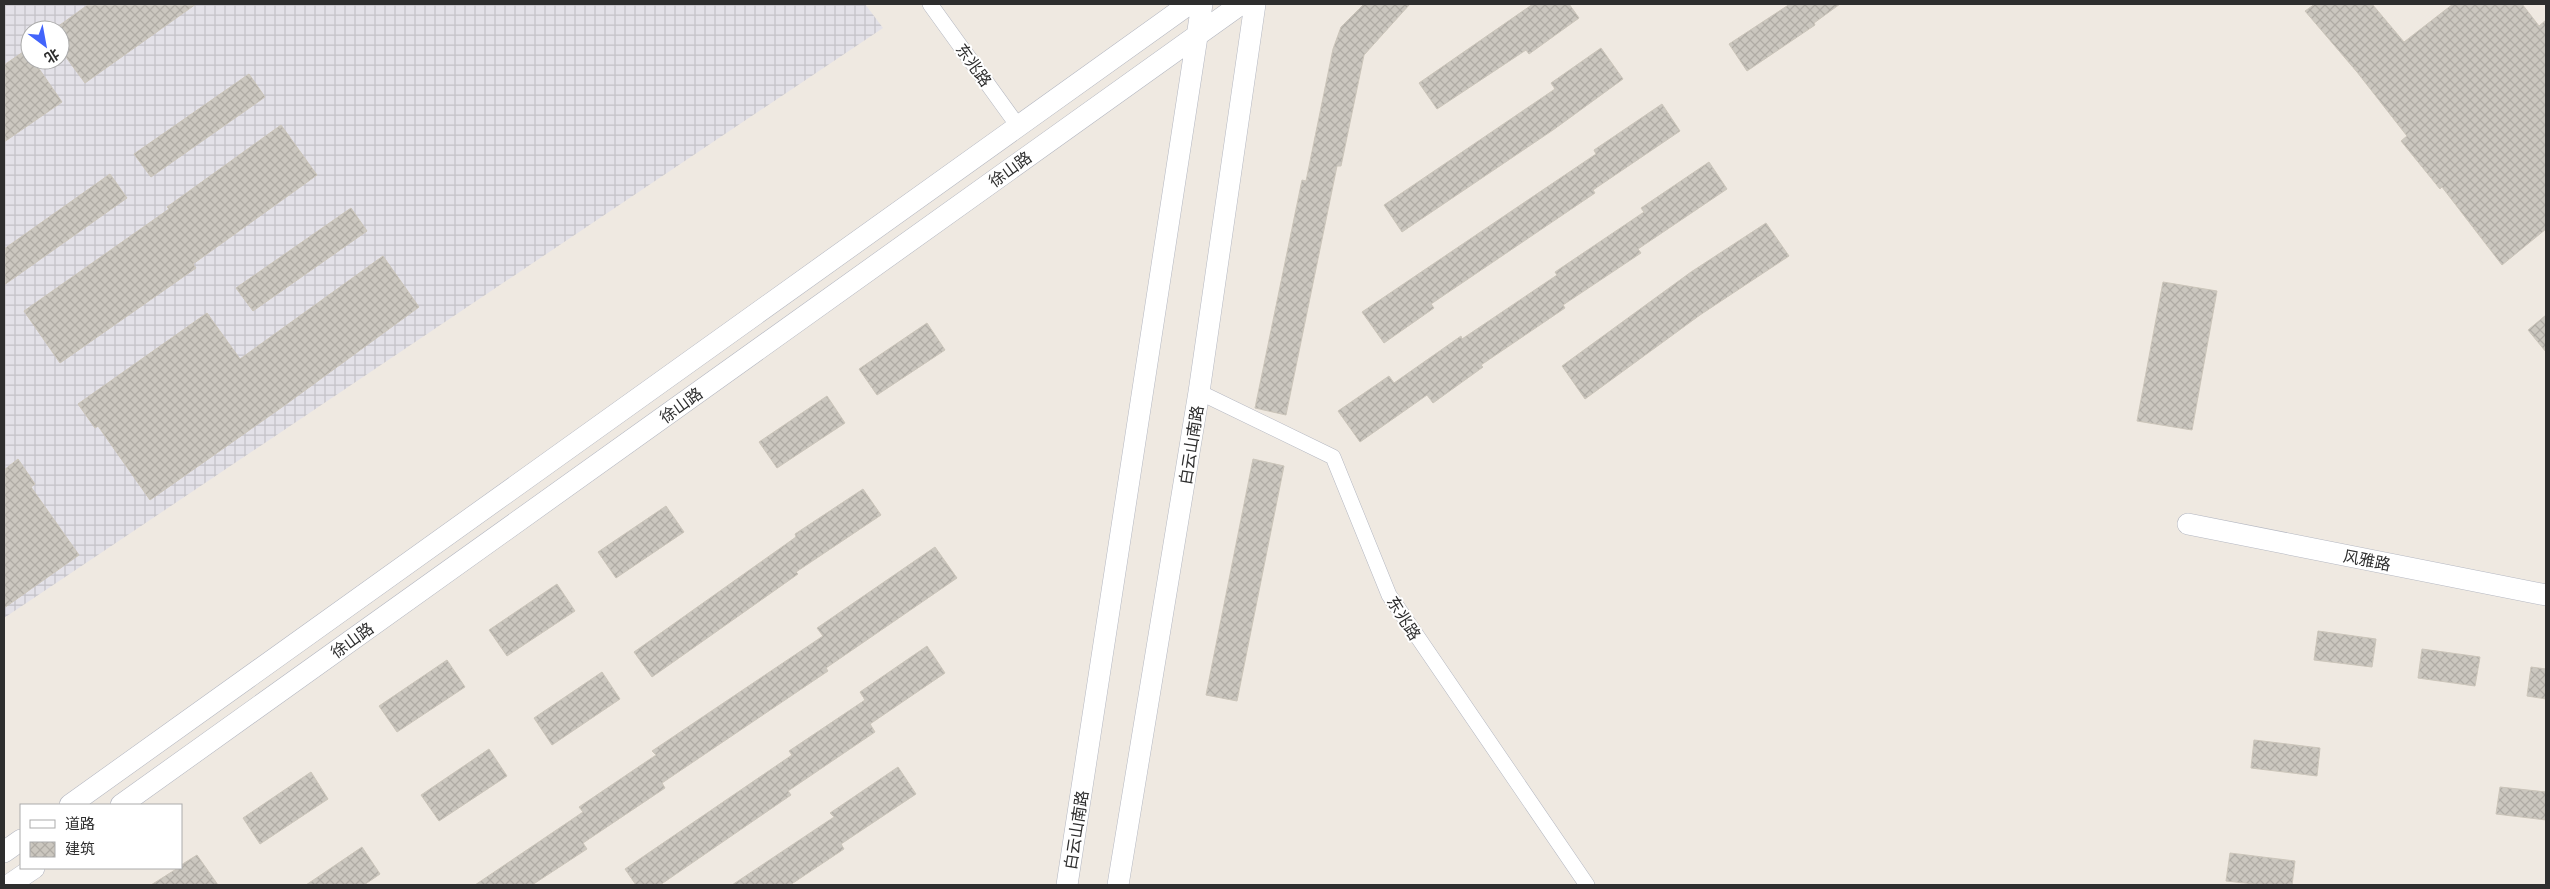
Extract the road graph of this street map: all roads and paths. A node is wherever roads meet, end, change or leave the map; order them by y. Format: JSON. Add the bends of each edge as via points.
{"nodes":[{"id":1,"x":930,"y":4,"type":"edge"},
{"id":2,"x":1189,"y":4,"type":"edge"},
{"id":3,"x":1202,"y":4,"type":"edge"},
{"id":4,"x":1241,"y":4,"type":"edge"},
{"id":5,"x":1255,"y":4,"type":"edge"},
{"id":6,"x":1197,"y":35,"type":"junction"},
{"id":7,"x":1018,"y":126,"type":"junction"},
{"id":8,"x":1199,"y":392,"type":"junction"},
{"id":9,"x":2188,"y":524,"type":"dead end"},
{"id":10,"x":2546,"y":595,"type":"edge"},
{"id":11,"x":71,"y":804,"type":"edge"},
{"id":12,"x":122,"y":804,"type":"edge"},
{"id":13,"x":20,"y":841,"type":"edge"},
{"id":14,"x":4,"y":852,"type":"edge"},
{"id":15,"x":33,"y":869,"type":"edge"},
{"id":16,"x":9,"y":885,"type":"edge"},
{"id":17,"x":1067,"y":885,"type":"edge"},
{"id":18,"x":1118,"y":885,"type":"edge"},
{"id":19,"x":1587,"y":885,"type":"edge"}],
"edges":[{"from":1,"to":7,"type":"street","name":"东兆路"},
{"from":2,"to":7,"type":"main road","name":"徐山路"},
{"from":3,"to":6,"type":"main road","name":"白云山南路"},
{"from":4,"to":6,"type":"main road","name":"徐山路"},
{"from":5,"to":8,"type":"main road","name":"白云山南路"},
{"from":6,"to":12,"type":"main road","name":"徐山路"},
{"from":6,"to":17,"type":"main road","name":"白云山南路"},
{"from":7,"to":11,"type":"main road","name":"徐山路"},
{"from":8,"to":18,"type":"main road","name":"白云山南路"},
{"from":8,"to":19,"type":"street","name":"东兆路","via":[[1333,457],[1389,595]]},
{"from":9,"to":10,"type":"main road","name":"风雅路"},
{"from":13,"to":14,"type":"main road"},
{"from":15,"to":16,"type":"main road"}]}
